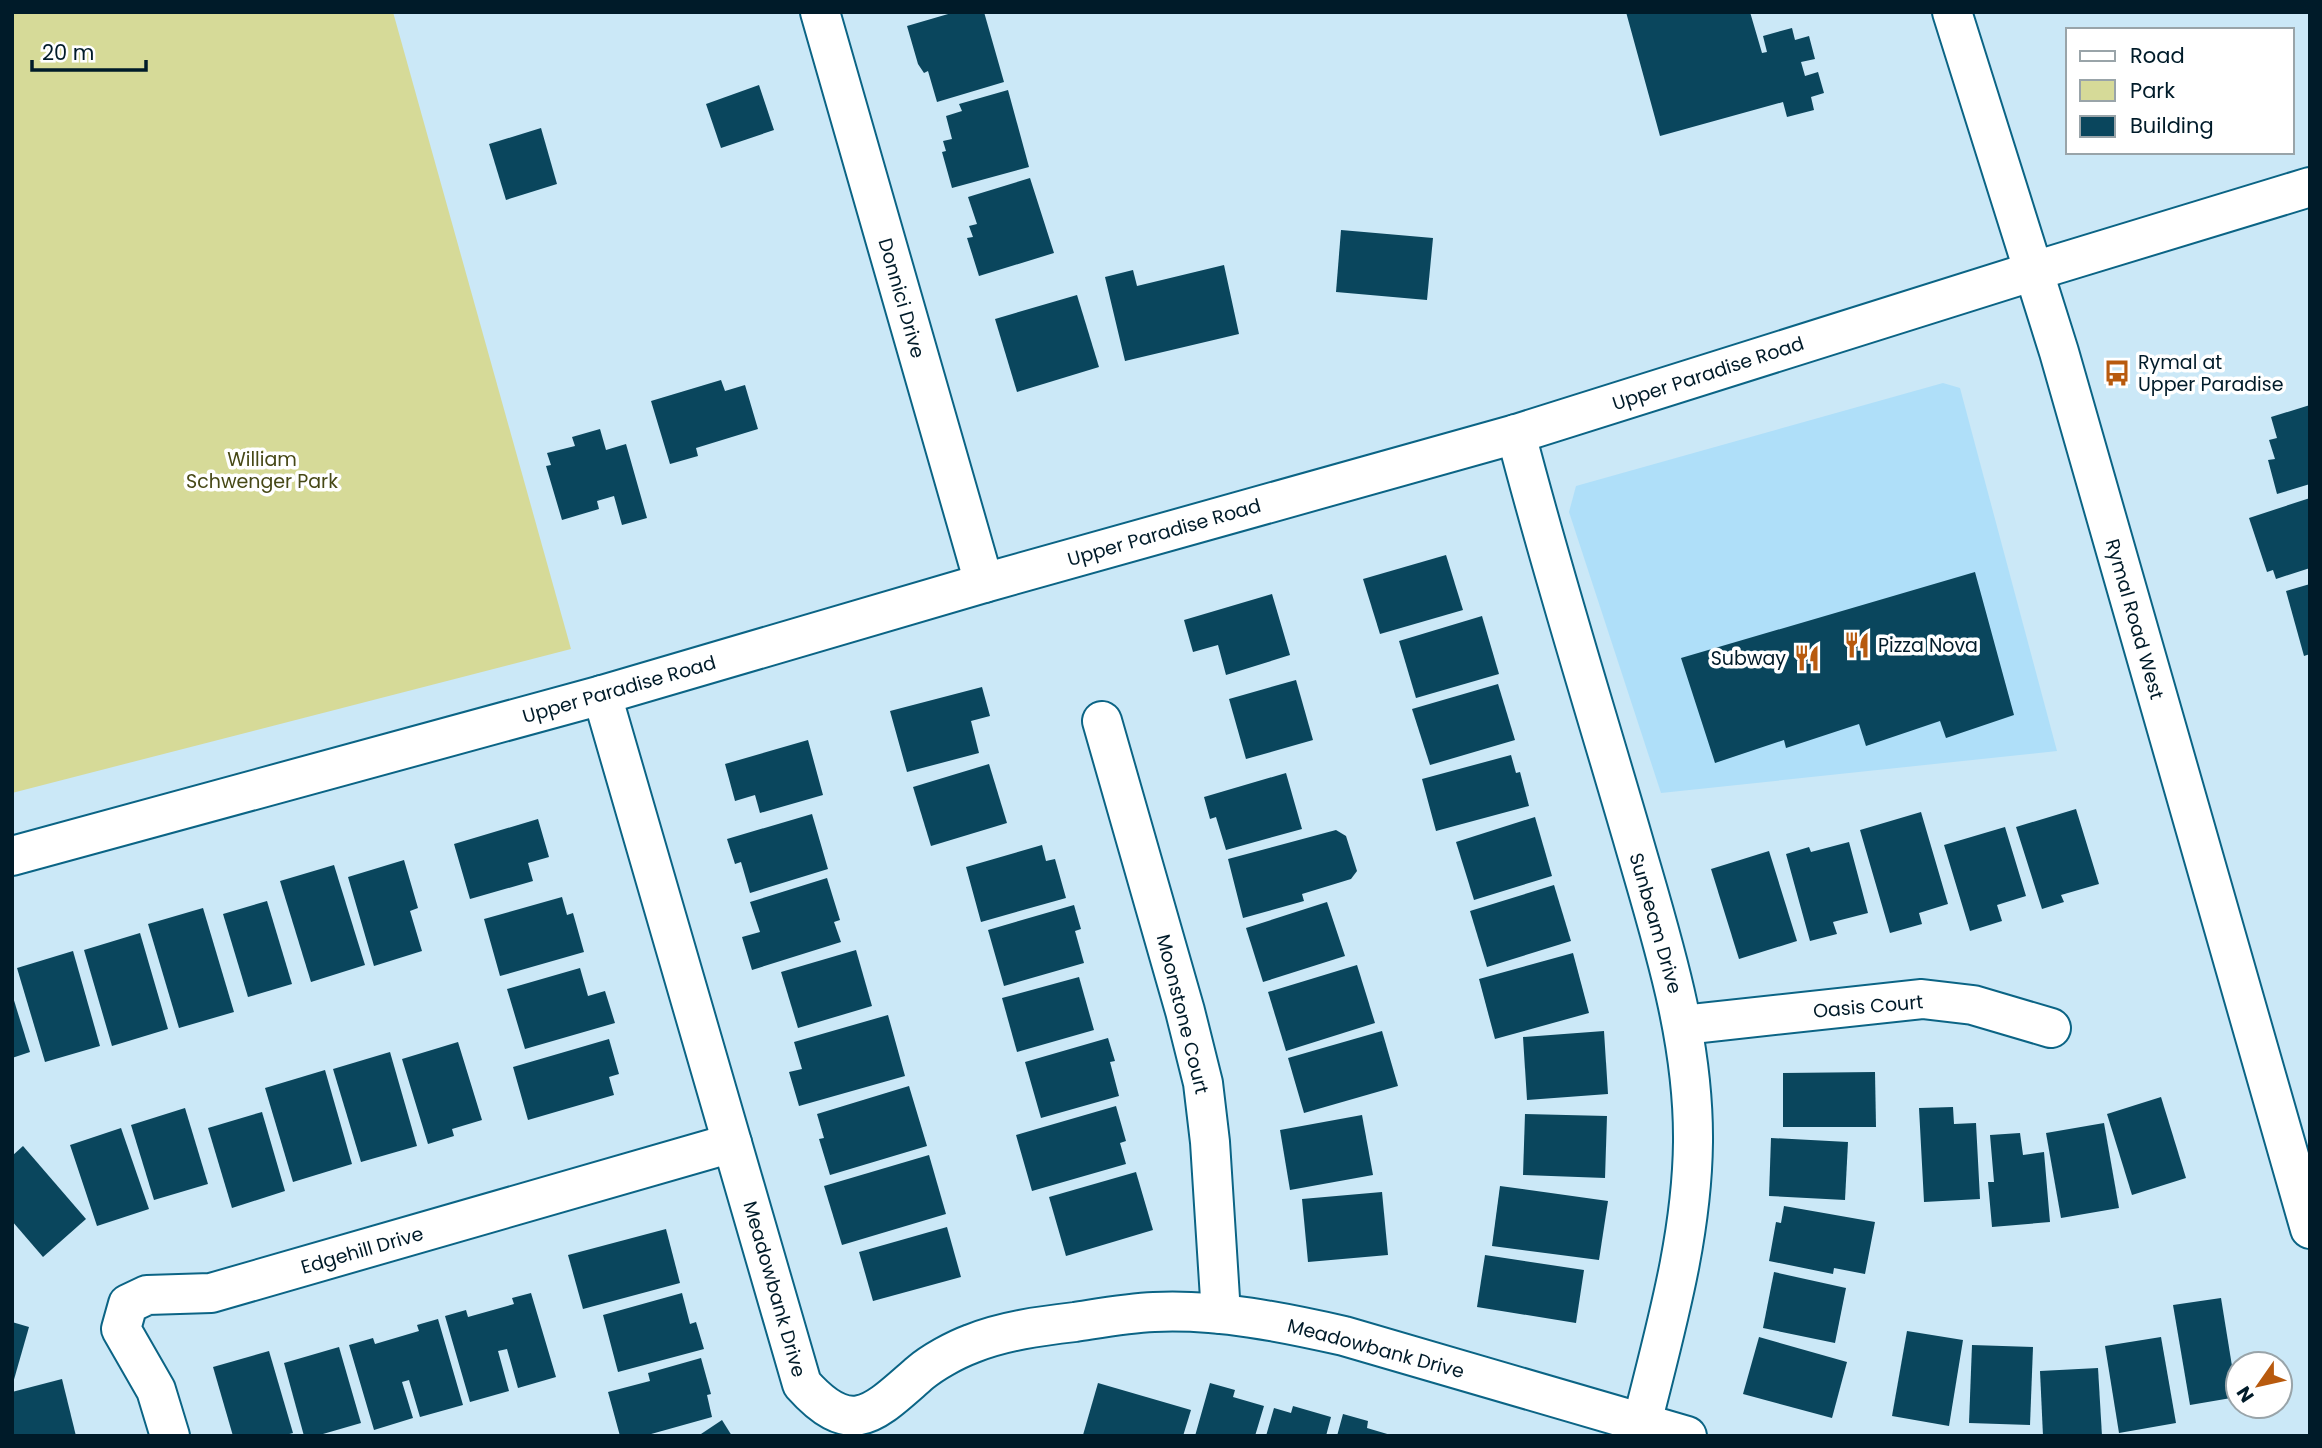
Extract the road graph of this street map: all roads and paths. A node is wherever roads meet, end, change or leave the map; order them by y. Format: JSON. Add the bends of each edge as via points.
{"nodes":[{"id":1,"x":820,"y":12,"type":"edge"},
{"id":2,"x":1952,"y":12,"type":"edge"},
{"id":3,"x":2310,"y":187,"type":"edge"},
{"id":4,"x":2034,"y":271,"type":"junction"},
{"id":5,"x":1516,"y":434,"type":"junction"},
{"id":6,"x":984,"y":583,"type":"junction"},
{"id":7,"x":602,"y":695,"type":"junction"},
{"id":8,"x":1102,"y":721,"type":"dead end"},
{"id":9,"x":12,"y":856,"type":"edge"},
{"id":10,"x":1683,"y":1025,"type":"junction"},
{"id":11,"x":2051,"y":1028,"type":"dead end"},
{"id":12,"x":732,"y":1143,"type":"junction"},
{"id":13,"x":2310,"y":1229,"type":"edge"},
{"id":14,"x":1221,"y":1314,"type":"junction"},
{"id":15,"x":1642,"y":1423,"type":"junction"},
{"id":16,"x":170,"y":1436,"type":"edge"},
{"id":17,"x":1687,"y":1436,"type":"edge"}],
"edges":[{"from":1,"to":6,"type":"street","name":"Donnici Drive"},
{"from":2,"to":4,"type":"street","name":"Rymal Road West"},
{"from":3,"to":4,"type":"street","name":"Upper Paradise Road"},
{"from":4,"to":5,"type":"street","name":"Upper Paradise Road"},
{"from":4,"to":13,"type":"street","name":"Rymal Road West"},
{"from":5,"to":6,"type":"street","name":"Upper Paradise Road"},
{"from":5,"to":10,"type":"street","name":"Sunbeam Drive"},
{"from":6,"to":7,"type":"street","name":"Upper Paradise Road"},
{"from":7,"to":9,"type":"street","name":"Upper Paradise Road"},
{"from":7,"to":12,"type":"street","name":"Meadowbank Drive"},
{"from":8,"to":14,"type":"street","name":"Moonstone Court","via":[[1203,1083]]},
{"from":10,"to":11,"type":"street","name":"Oasis Court","via":[[1922,999],[1973,1005]]},
{"from":10,"to":15,"type":"street","name":"Sunbeam Drive","via":[[1692,1093],[1691,1189],[1676,1283]]},
{"from":12,"to":14,"type":"street","name":"Meadowbank Drive","via":[[802,1384],[822,1406],[842,1415],[864,1415],[894,1399],[922,1371],[971,1344],[1032,1327],[1154,1312]]},
{"from":12,"to":16,"type":"street","name":"Edgehill Drive","via":[[211,1293],[147,1295],[128,1304],[121,1329],[156,1390]]},
{"from":14,"to":15,"type":"street","name":"Meadowbank Drive","via":[[1344,1336]]},
{"from":15,"to":17,"type":"street","name":"Meadowbank Drive"}]}
